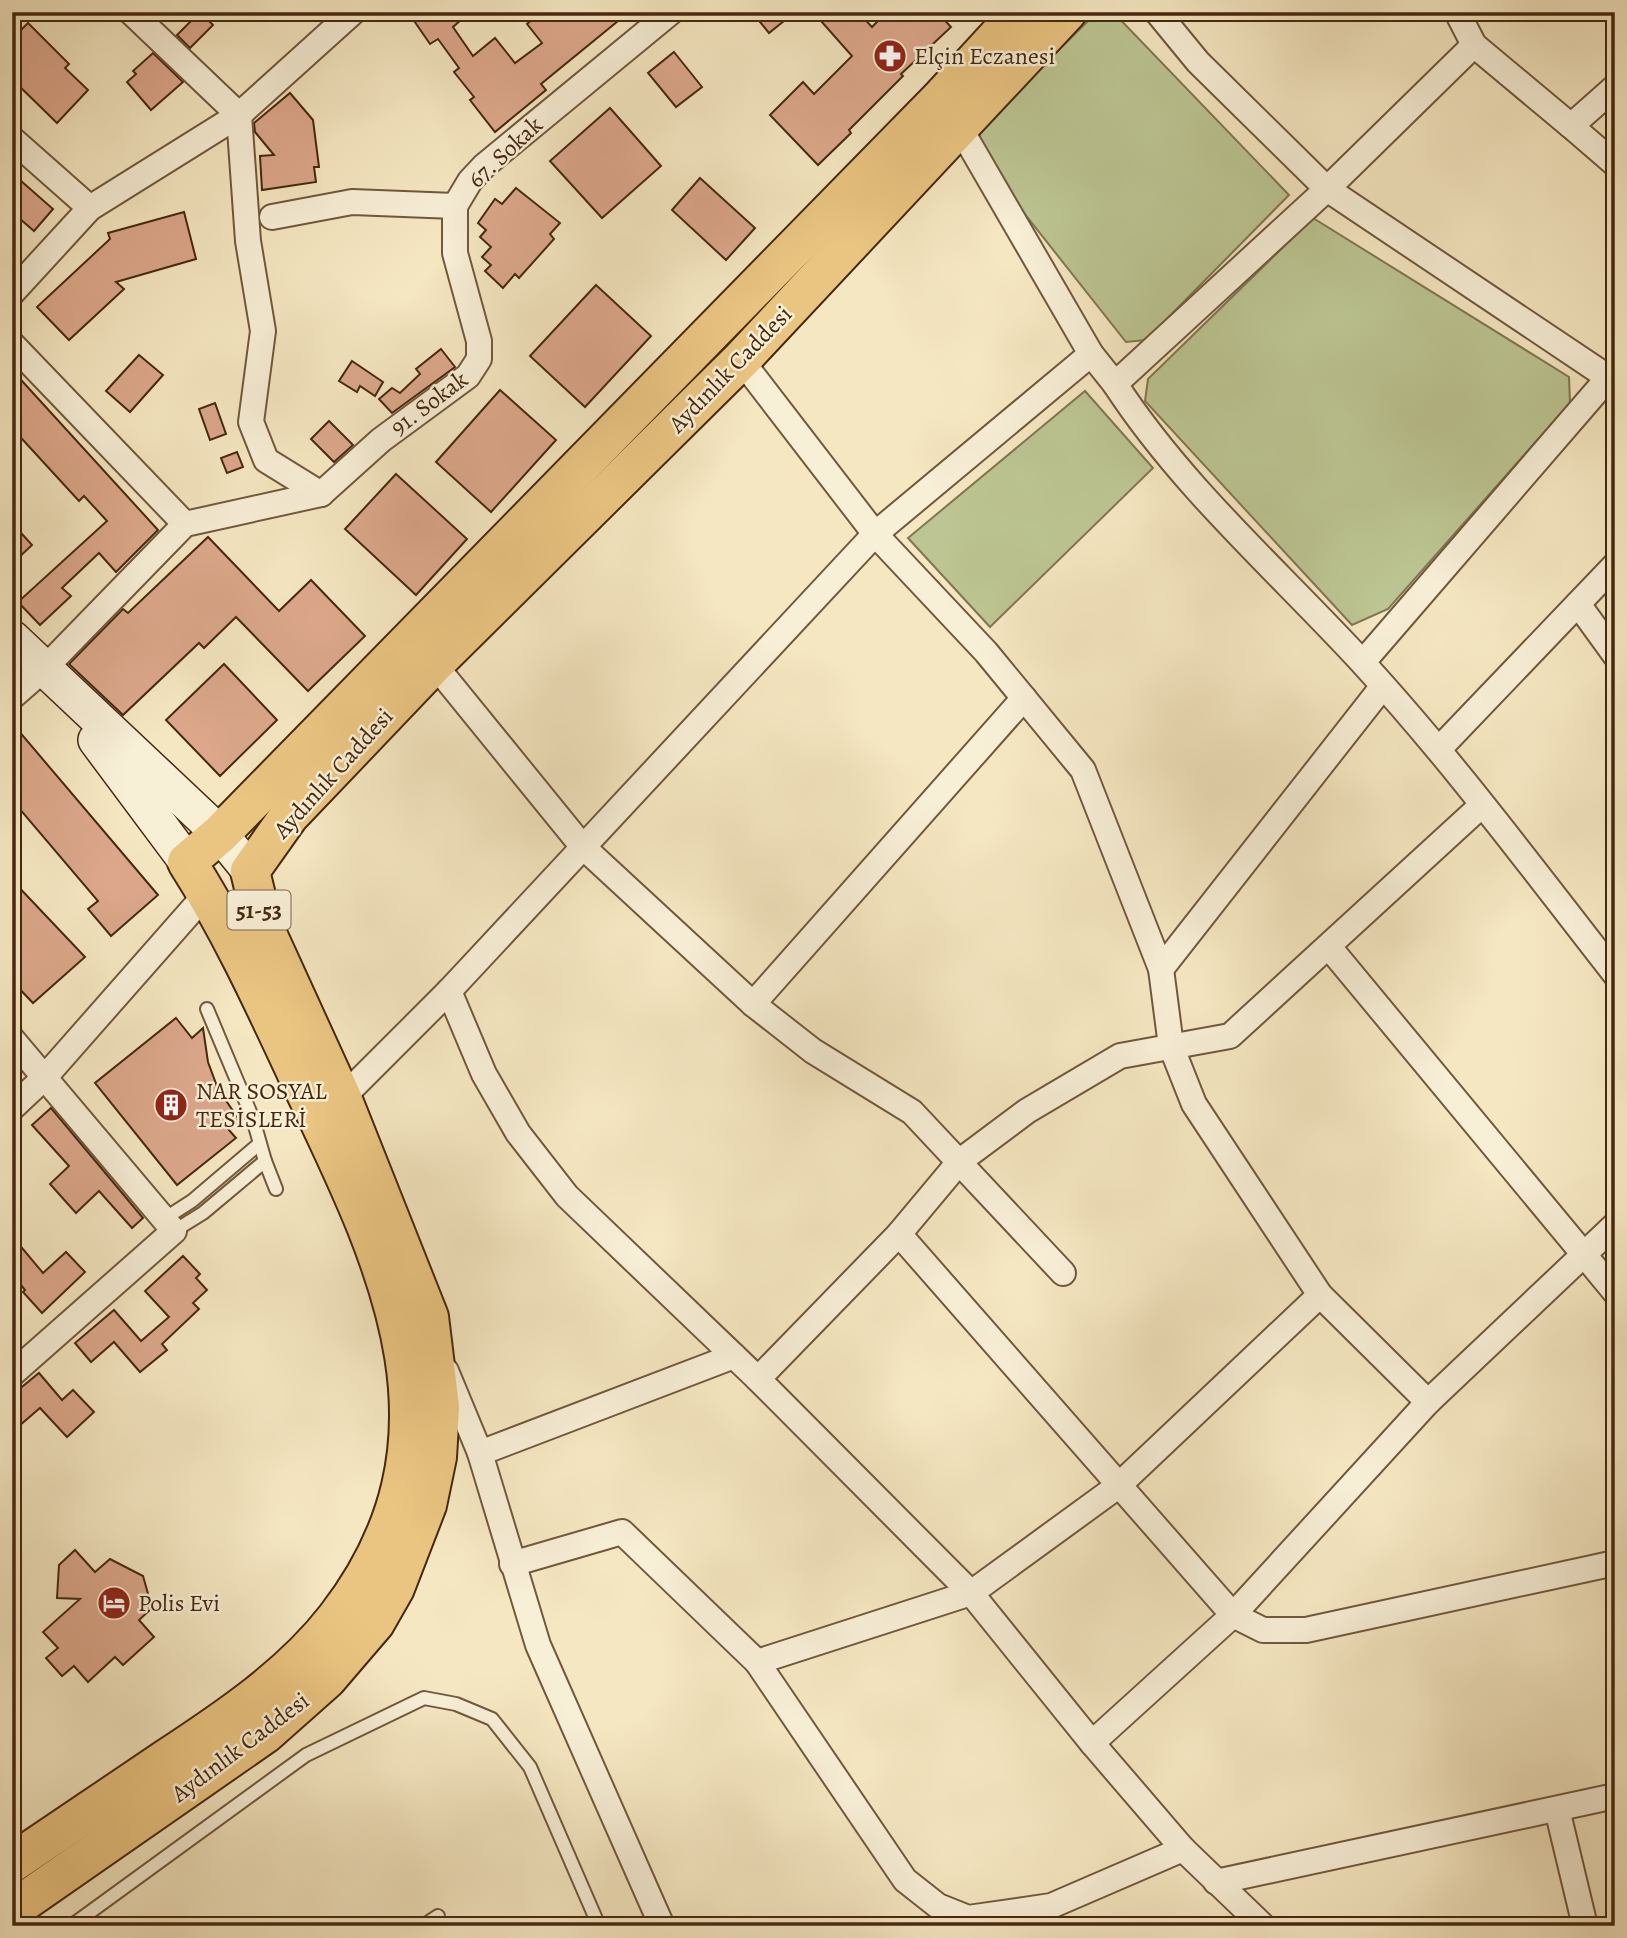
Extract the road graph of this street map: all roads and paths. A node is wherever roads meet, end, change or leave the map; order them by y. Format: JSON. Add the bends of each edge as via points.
{"nodes":[{"id":1,"x":131,"y":12,"type":"edge"},
{"id":2,"x":353,"y":12,"type":"edge"},
{"id":3,"x":1020,"y":12,"type":"edge"},
{"id":4,"x":1067,"y":12,"type":"edge"},
{"id":5,"x":1157,"y":12,"type":"edge"},
{"id":6,"x":1457,"y":12,"type":"edge"},
{"id":7,"x":661,"y":15,"type":"edge"},
{"id":8,"x":1474,"y":45,"type":"junction"},
{"id":9,"x":1615,"y":87,"type":"edge"},
{"id":10,"x":239,"y":115,"type":"junction"},
{"id":11,"x":1571,"y":126,"type":"junction"},
{"id":12,"x":960,"y":128,"type":"junction"},
{"id":13,"x":12,"y":139,"type":"edge"},
{"id":14,"x":1615,"y":164,"type":"edge"},
{"id":15,"x":1327,"y":189,"type":"junction"},
{"id":16,"x":455,"y":206,"type":"junction"},
{"id":17,"x":90,"y":208,"type":"junction"},
{"id":18,"x":272,"y":217,"type":"dead end"},
{"id":19,"x":12,"y":293,"type":"edge"},
{"id":20,"x":12,"y":344,"type":"edge"},
{"id":21,"x":1091,"y":354,"type":"junction"},
{"id":22,"x":741,"y":360,"type":"junction"},
{"id":23,"x":1613,"y":376,"type":"edge"},
{"id":24,"x":1115,"y":384,"type":"junction"},
{"id":25,"x":321,"y":494,"type":"junction"},
{"id":26,"x":185,"y":524,"type":"junction"},
{"id":27,"x":875,"y":534,"type":"junction"},
{"id":28,"x":1615,"y":565,"type":"edge"},
{"id":29,"x":1578,"y":604,"type":"junction"},
{"id":30,"x":12,"y":638,"type":"edge"},
{"id":31,"x":1615,"y":655,"type":"edge"},
{"id":32,"x":1363,"y":663,"type":"junction"},
{"id":33,"x":433,"y":664,"type":"junction"},
{"id":34,"x":44,"y":669,"type":"junction"},
{"id":35,"x":1383,"y":686,"type":"junction"},
{"id":36,"x":12,"y":697,"type":"edge"},
{"id":37,"x":1024,"y":698,"type":"junction"},
{"id":38,"x":1439,"y":749,"type":"junction"},
{"id":39,"x":1482,"y":805,"type":"junction"},
{"id":40,"x":220,"y":834,"type":"junction"},
{"id":41,"x":582,"y":846,"type":"junction"},
{"id":42,"x":250,"y":871,"type":"junction"},
{"id":43,"x":204,"y":888,"type":"junction"},
{"id":44,"x":1329,"y":947,"type":"junction"},
{"id":45,"x":1161,"y":969,"type":"junction"},
{"id":46,"x":1615,"y":974,"type":"edge"},
{"id":47,"x":449,"y":991,"type":"junction"},
{"id":48,"x":753,"y":1004,"type":"junction"},
{"id":49,"x":207,"y":1009,"type":"dead end"},
{"id":50,"x":12,"y":1039,"type":"edge"},
{"id":51,"x":1171,"y":1046,"type":"junction"},
{"id":52,"x":45,"y":1077,"type":"junction"},
{"id":53,"x":342,"y":1098,"type":"junction"},
{"id":54,"x":12,"y":1108,"type":"edge"},
{"id":55,"x":259,"y":1144,"type":"junction"},
{"id":56,"x":265,"y":1161,"type":"junction"},
{"id":57,"x":960,"y":1161,"type":"junction"},
{"id":58,"x":276,"y":1189,"type":"dead end"},
{"id":59,"x":169,"y":1225,"type":"junction"},
{"id":60,"x":1615,"y":1226,"type":"edge"},
{"id":61,"x":899,"y":1234,"type":"junction"},
{"id":62,"x":1582,"y":1254,"type":"junction"},
{"id":63,"x":1063,"y":1273,"type":"dead end"},
{"id":64,"x":1615,"y":1292,"type":"edge"},
{"id":65,"x":1320,"y":1295,"type":"junction"},
{"id":66,"x":435,"y":1344,"type":"junction"},
{"id":67,"x":734,"y":1356,"type":"junction"},
{"id":68,"x":12,"y":1374,"type":"edge"},
{"id":69,"x":758,"y":1379,"type":"junction"},
{"id":70,"x":1428,"y":1402,"type":"junction"},
{"id":71,"x":480,"y":1453,"type":"junction"},
{"id":72,"x":1118,"y":1486,"type":"junction"},
{"id":73,"x":1615,"y":1563,"type":"edge"},
{"id":74,"x":512,"y":1564,"type":"junction"},
{"id":75,"x":971,"y":1593,"type":"junction"},
{"id":76,"x":1233,"y":1615,"type":"junction"},
{"id":77,"x":757,"y":1662,"type":"junction"},
{"id":78,"x":1092,"y":1743,"type":"junction"},
{"id":79,"x":1615,"y":1796,"type":"edge"},
{"id":80,"x":1556,"y":1809,"type":"junction"},
{"id":81,"x":1183,"y":1849,"type":"junction"},
{"id":82,"x":12,"y":1863,"type":"edge"},
{"id":83,"x":1216,"y":1882,"type":"junction"},
{"id":84,"x":12,"y":1910,"type":"edge"},
{"id":85,"x":438,"y":1916,"type":"dead end"},
{"id":86,"x":71,"y":1926,"type":"edge"},
{"id":87,"x":423,"y":1926,"type":"edge"},
{"id":88,"x":599,"y":1926,"type":"edge"},
{"id":89,"x":662,"y":1926,"type":"edge"},
{"id":90,"x":1263,"y":1926,"type":"edge"},
{"id":91,"x":1585,"y":1926,"type":"edge"}],
"edges":[{"from":1,"to":10,"type":"street"},
{"from":2,"to":10,"type":"street"},
{"from":3,"to":40,"type":"main road","name":"Aydınlık Caddesi"},
{"from":4,"to":12,"type":"main road","name":"Aydınlık Caddesi","number":"51-53"},
{"from":5,"to":15,"type":"street","via":[[1198,62]]},
{"from":6,"to":8,"type":"street"},
{"from":7,"to":16,"type":"street","name":"67. Sokak","via":[[484,166]]},
{"from":8,"to":11,"type":"street"},
{"from":8,"to":15,"type":"street"},
{"from":9,"to":11,"type":"street"},
{"from":10,"to":17,"type":"street"},
{"from":10,"to":25,"type":"street","via":[[248,242],[263,331],[251,422],[266,460]]},
{"from":11,"to":14,"type":"street"},
{"from":12,"to":21,"type":"street"},
{"from":12,"to":22,"type":"main road","name":"Aydınlık Caddesi","number":"51-53"},
{"from":13,"to":17,"type":"street"},
{"from":15,"to":23,"type":"street"},
{"from":15,"to":24,"type":"street"},
{"from":16,"to":18,"type":"street","name":"67. Sokak","via":[[352,202]]},
{"from":16,"to":25,"type":"street","name":"91. Sokak","via":[[455,253],[481,352],[476,367],[381,440]]},
{"from":17,"to":19,"type":"street"},
{"from":20,"to":26,"type":"street"},
{"from":21,"to":24,"type":"street"},
{"from":21,"to":27,"type":"street"},
{"from":22,"to":27,"type":"street"},
{"from":22,"to":33,"type":"main road","name":"Aydınlık Caddesi","number":"51-53"},
{"from":23,"to":32,"type":"street"},
{"from":24,"to":32,"type":"street","via":[[1146,433]]},
{"from":25,"to":26,"type":"street"},
{"from":26,"to":34,"type":"street"},
{"from":27,"to":37,"type":"street"},
{"from":27,"to":41,"type":"street"},
{"from":28,"to":29,"type":"street"},
{"from":29,"to":31,"type":"street"},
{"from":29,"to":38,"type":"street"},
{"from":30,"to":34,"type":"street"},
{"from":32,"to":35,"type":"street"},
{"from":33,"to":41,"type":"street"},
{"from":33,"to":42,"type":"main road","name":"Aydınlık Caddesi","number":"51-53","via":[[289,816]]},
{"from":34,"to":36,"type":"street"},
{"from":34,"to":40,"type":"street"},
{"from":34,"to":43,"type":"street"},
{"from":35,"to":38,"type":"street"},
{"from":35,"to":45,"type":"street"},
{"from":37,"to":45,"type":"street","via":[[1083,770]]},
{"from":37,"to":48,"type":"street"},
{"from":38,"to":39,"type":"street"},
{"from":39,"to":44,"type":"street"},
{"from":39,"to":46,"type":"street"},
{"from":40,"to":42,"type":"street"},
{"from":40,"to":43,"type":"main road","name":"Aydınlık Caddesi"},
{"from":41,"to":47,"type":"street"},
{"from":41,"to":48,"type":"street"},
{"from":42,"to":43,"type":"main road"},
{"from":42,"to":53,"type":"main road","name":"Aydınlık Caddesi","number":"51-53","via":[[263,925]]},
{"from":43,"to":52,"type":"street"},
{"from":43,"to":82,"type":"main road","name":"Aydınlık Caddesi","number":"51-53","via":[[327,1137],[394,1303],[411,1401],[403,1477],[380,1549],[360,1584],[314,1644],[256,1696]]},
{"from":44,"to":51,"type":"street","via":[[1230,1037]]},
{"from":44,"to":62,"type":"street"},
{"from":45,"to":51,"type":"street"},
{"from":47,"to":53,"type":"street"},
{"from":47,"to":67,"type":"street","via":[[484,1074],[518,1133],[567,1196]]},
{"from":48,"to":57,"type":"street","via":[[813,1051],[912,1112]]},
{"from":49,"to":55,"type":"lane"},
{"from":50,"to":52,"type":"street"},
{"from":51,"to":57,"type":"street","via":[[1120,1056],[1027,1111]]},
{"from":51,"to":65,"type":"street","via":[[1194,1104]]},
{"from":52,"to":54,"type":"street"},
{"from":52,"to":59,"type":"street"},
{"from":53,"to":66,"type":"main road","name":"Aydınlık Caddesi","number":"51-53","via":[[422,1294]]},
{"from":55,"to":56,"type":"lane"},
{"from":55,"to":59,"type":"lane"},
{"from":56,"to":58,"type":"lane"},
{"from":56,"to":59,"type":"lane","via":[[203,1213]]},
{"from":57,"to":61,"type":"street"},
{"from":57,"to":63,"type":"street"},
{"from":59,"to":68,"type":"street"},
{"from":60,"to":62,"type":"street"},
{"from":61,"to":69,"type":"street"},
{"from":61,"to":72,"type":"street"},
{"from":62,"to":64,"type":"street"},
{"from":62,"to":70,"type":"street"},
{"from":65,"to":70,"type":"street"},
{"from":65,"to":72,"type":"street"},
{"from":66,"to":71,"type":"street"},
{"from":66,"to":84,"type":"main road","name":"Aydınlık Caddesi","number":"51-53","via":[[440,1407],[437,1457],[412,1550],[374,1623],[335,1671],[265,1734]]},
{"from":67,"to":69,"type":"street"},
{"from":67,"to":71,"type":"street"},
{"from":69,"to":75,"type":"street"},
{"from":70,"to":76,"type":"street"},
{"from":71,"to":74,"type":"street"},
{"from":72,"to":75,"type":"street"},
{"from":72,"to":76,"type":"street"},
{"from":73,"to":76,"type":"street","via":[[1306,1630],[1263,1630]]},
{"from":74,"to":77,"type":"street","via":[[622,1532]]},
{"from":74,"to":89,"type":"street","via":[[538,1645]]},
{"from":75,"to":77,"type":"street"},
{"from":75,"to":78,"type":"street"},
{"from":76,"to":78,"type":"street"},
{"from":77,"to":81,"type":"street","via":[[905,1880],[938,1906],[968,1918],[1051,1906]]},
{"from":78,"to":81,"type":"street"},
{"from":79,"to":80,"type":"street"},
{"from":80,"to":83,"type":"street"},
{"from":80,"to":91,"type":"street"},
{"from":81,"to":83,"type":"street"},
{"from":83,"to":90,"type":"street"},
{"from":85,"to":87,"type":"lane"},
{"from":86,"to":88,"type":"lane","via":[[306,1755],[424,1698],[457,1704],[492,1720],[509,1737],[530,1767]]}]}
